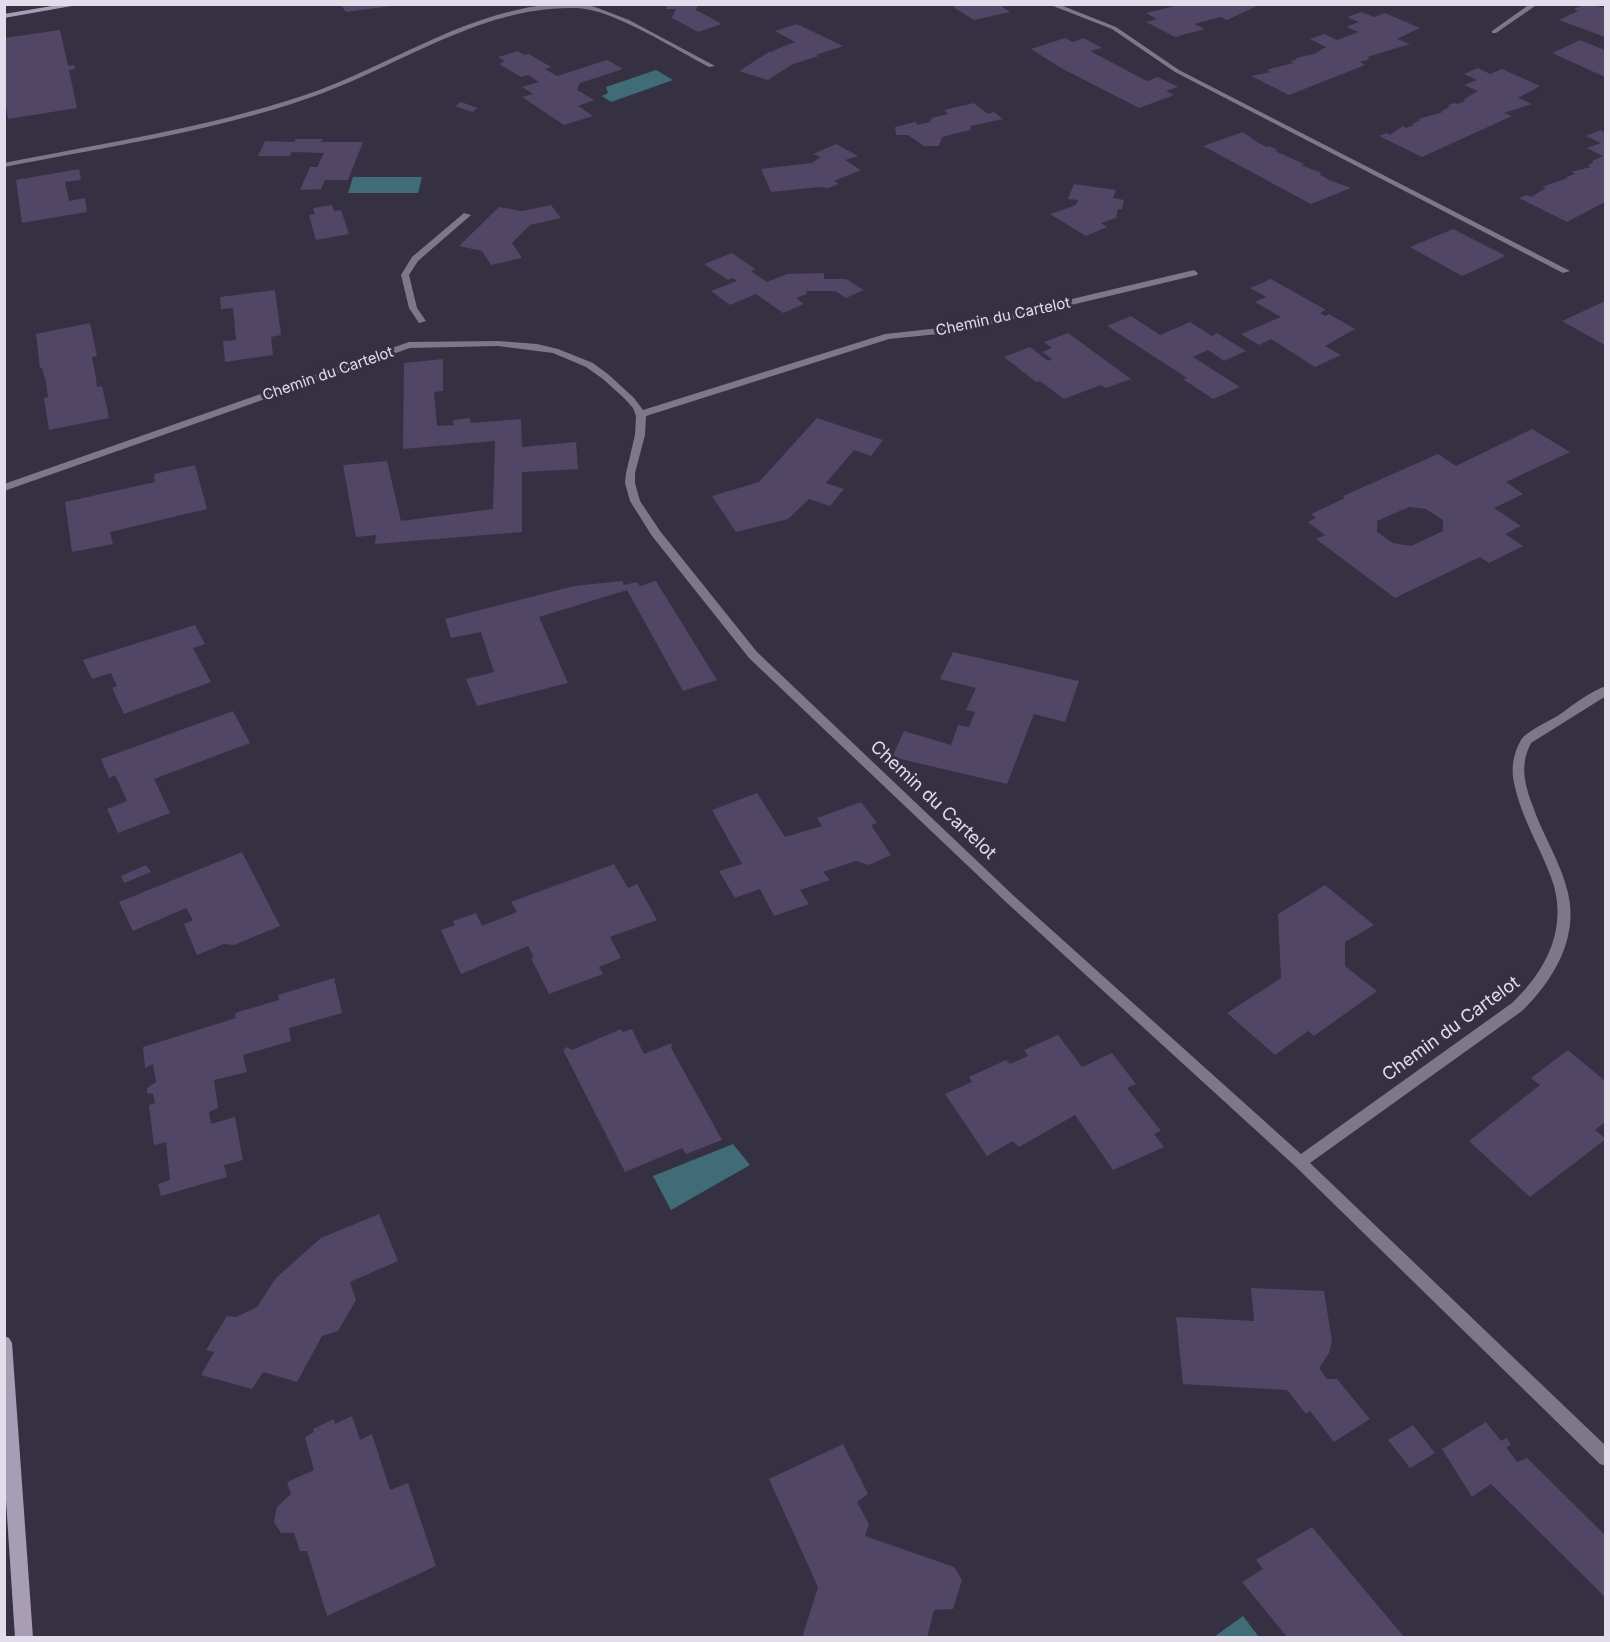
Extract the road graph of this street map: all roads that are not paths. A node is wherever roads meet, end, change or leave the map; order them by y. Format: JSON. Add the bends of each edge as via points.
{"nodes":[{"id":1,"x":80,"y":4,"type":"edge"},
{"id":2,"x":1051,"y":4,"type":"edge"},
{"id":3,"x":1535,"y":4,"type":"edge"},
{"id":4,"x":4,"y":16,"type":"edge"},
{"id":5,"x":1494,"y":32,"type":"dead end"},
{"id":6,"x":711,"y":66,"type":"dead end"},
{"id":7,"x":4,"y":165,"type":"edge"},
{"id":8,"x":467,"y":215,"type":"dead end"},
{"id":9,"x":1566,"y":271,"type":"dead end"},
{"id":10,"x":1194,"y":273,"type":"dead end"},
{"id":11,"x":422,"y":321,"type":"dead end"},
{"id":12,"x":641,"y":414,"type":"junction"},
{"id":13,"x":4,"y":488,"type":"edge"},
{"id":14,"x":1605,"y":690,"type":"edge"},
{"id":15,"x":1300,"y":1162,"type":"junction"},
{"id":16,"x":4,"y":1343,"type":"edge"},
{"id":17,"x":1605,"y":1458,"type":"edge"},
{"id":18,"x":24,"y":1638,"type":"edge"}],
"edges":[{"from":1,"to":4,"type":"street"},
{"from":2,"to":9,"type":"street","via":[[1114,28],[1177,71]]},
{"from":3,"to":5,"type":"street"},
{"from":6,"to":7,"type":"street","via":[[601,10],[561,6],[523,12],[461,30],[306,97],[206,124]]},
{"from":8,"to":11,"type":"street","via":[[415,260],[405,275],[413,308]]},
{"from":10,"to":12,"type":"street","name":"Chemin du Cartelot","via":[[958,329],[888,336]]},
{"from":12,"to":13,"type":"street","name":"Chemin du Cartelot","via":[[613,382],[563,351],[519,343],[428,342],[390,351]]},
{"from":12,"to":15,"type":"street","name":"Chemin du Cartelot","via":[[642,432],[629,480],[632,494],[658,535],[734,634],[1002,892]]},
{"from":14,"to":15,"type":"street","name":"Chemin du Cartelot","via":[[1527,740],[1517,759],[1520,786],[1563,896],[1558,947],[1536,990]]},
{"from":15,"to":17,"type":"street","name":"Chemin du Cartelot"},
{"from":16,"to":18,"type":"street"}]}
